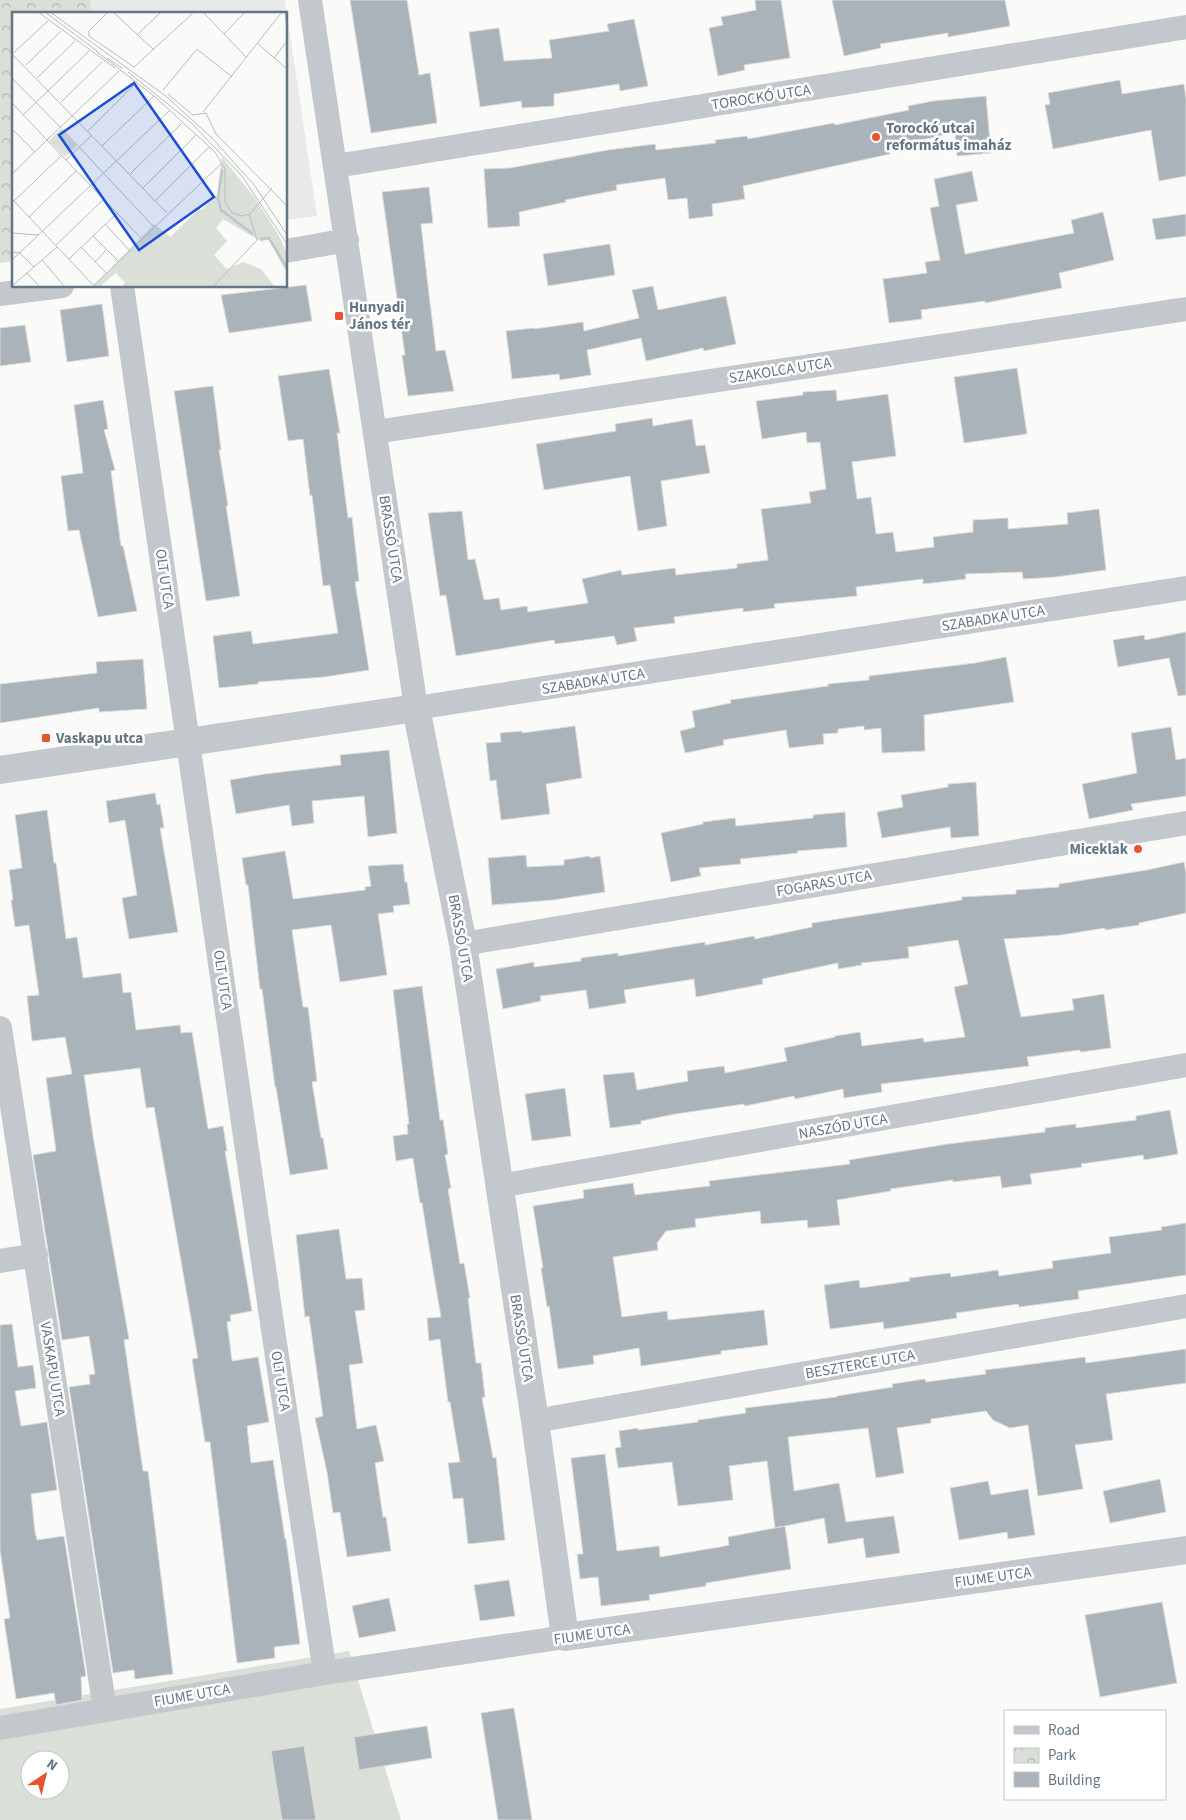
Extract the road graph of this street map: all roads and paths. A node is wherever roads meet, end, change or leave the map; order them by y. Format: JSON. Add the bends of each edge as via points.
{"nodes":[{"id":1,"x":310,"y":0,"type":"edge"},
{"id":2,"x":1186,"y":27,"type":"edge"},
{"id":3,"x":336,"y":166,"type":"junction"},
{"id":4,"x":347,"y":240,"type":"junction"},
{"id":5,"x":288,"y":251,"type":"edge"},
{"id":6,"x":46,"y":288,"type":"edge"},
{"id":7,"x":122,"y":288,"type":"edge"},
{"id":8,"x":0,"y":294,"type":"edge"},
{"id":9,"x":1186,"y":308,"type":"edge"},
{"id":10,"x":375,"y":432,"type":"junction"},
{"id":11,"x":1186,"y":588,"type":"edge"},
{"id":12,"x":416,"y":708,"type":"junction"},
{"id":13,"x":188,"y":742,"type":"junction"},
{"id":14,"x":0,"y":770,"type":"edge"},
{"id":15,"x":1186,"y":823,"type":"edge"},
{"id":16,"x":463,"y":944,"type":"junction"},
{"id":17,"x":0,"y":1028,"type":"edge"},
{"id":18,"x":1186,"y":1066,"type":"edge"},
{"id":19,"x":499,"y":1186,"type":"junction"},
{"id":20,"x":36,"y":1255,"type":"junction"},
{"id":21,"x":0,"y":1261,"type":"edge"},
{"id":22,"x":1186,"y":1306,"type":"edge"},
{"id":23,"x":535,"y":1421,"type":"junction"},
{"id":24,"x":1186,"y":1550,"type":"edge"},
{"id":25,"x":565,"y":1638,"type":"junction"},
{"id":26,"x":325,"y":1673,"type":"junction"},
{"id":27,"x":105,"y":1710,"type":"junction"},
{"id":28,"x":0,"y":1728,"type":"edge"}],
"edges":[{"from":1,"to":3,"type":"street"},
{"from":2,"to":3,"type":"street","name":"TOROCKÓ UTCA"},
{"from":3,"to":4,"type":"street"},
{"from":4,"to":5,"type":"street"},
{"from":4,"to":10,"type":"street","name":"BRASSÓ UTCA"},
{"from":6,"to":8,"type":"street"},
{"from":7,"to":13,"type":"street","name":"OLT UTCA"},
{"from":9,"to":10,"type":"street","name":"SZAKOLCA UTCA"},
{"from":10,"to":12,"type":"street","name":"BRASSÓ UTCA"},
{"from":11,"to":12,"type":"street","name":"SZABADKA UTCA"},
{"from":12,"to":13,"type":"street","name":"SZABADKA UTCA"},
{"from":12,"to":16,"type":"street","name":"BRASSÓ UTCA"},
{"from":13,"to":14,"type":"street","name":"SZABADKA UTCA"},
{"from":13,"to":26,"type":"street","name":"OLT UTCA"},
{"from":15,"to":16,"type":"street","name":"FOGARAS UTCA"},
{"from":16,"to":19,"type":"street","name":"BRASSÓ UTCA"},
{"from":17,"to":20,"type":"street","name":"VASKAPU UTCA"},
{"from":18,"to":19,"type":"street","name":"NASZÓD UTCA"},
{"from":19,"to":23,"type":"street","name":"BRASSÓ UTCA"},
{"from":20,"to":21,"type":"street"},
{"from":20,"to":27,"type":"street","name":"VASKAPU UTCA"},
{"from":22,"to":23,"type":"street","name":"BESZTERCE UTCA"},
{"from":23,"to":25,"type":"street","name":"BRASSÓ UTCA"},
{"from":24,"to":25,"type":"street","name":"FIUME UTCA"},
{"from":25,"to":26,"type":"street","name":"FIUME UTCA"},
{"from":26,"to":27,"type":"street","name":"FIUME UTCA"},
{"from":27,"to":28,"type":"street","name":"FIUME UTCA"}]}
